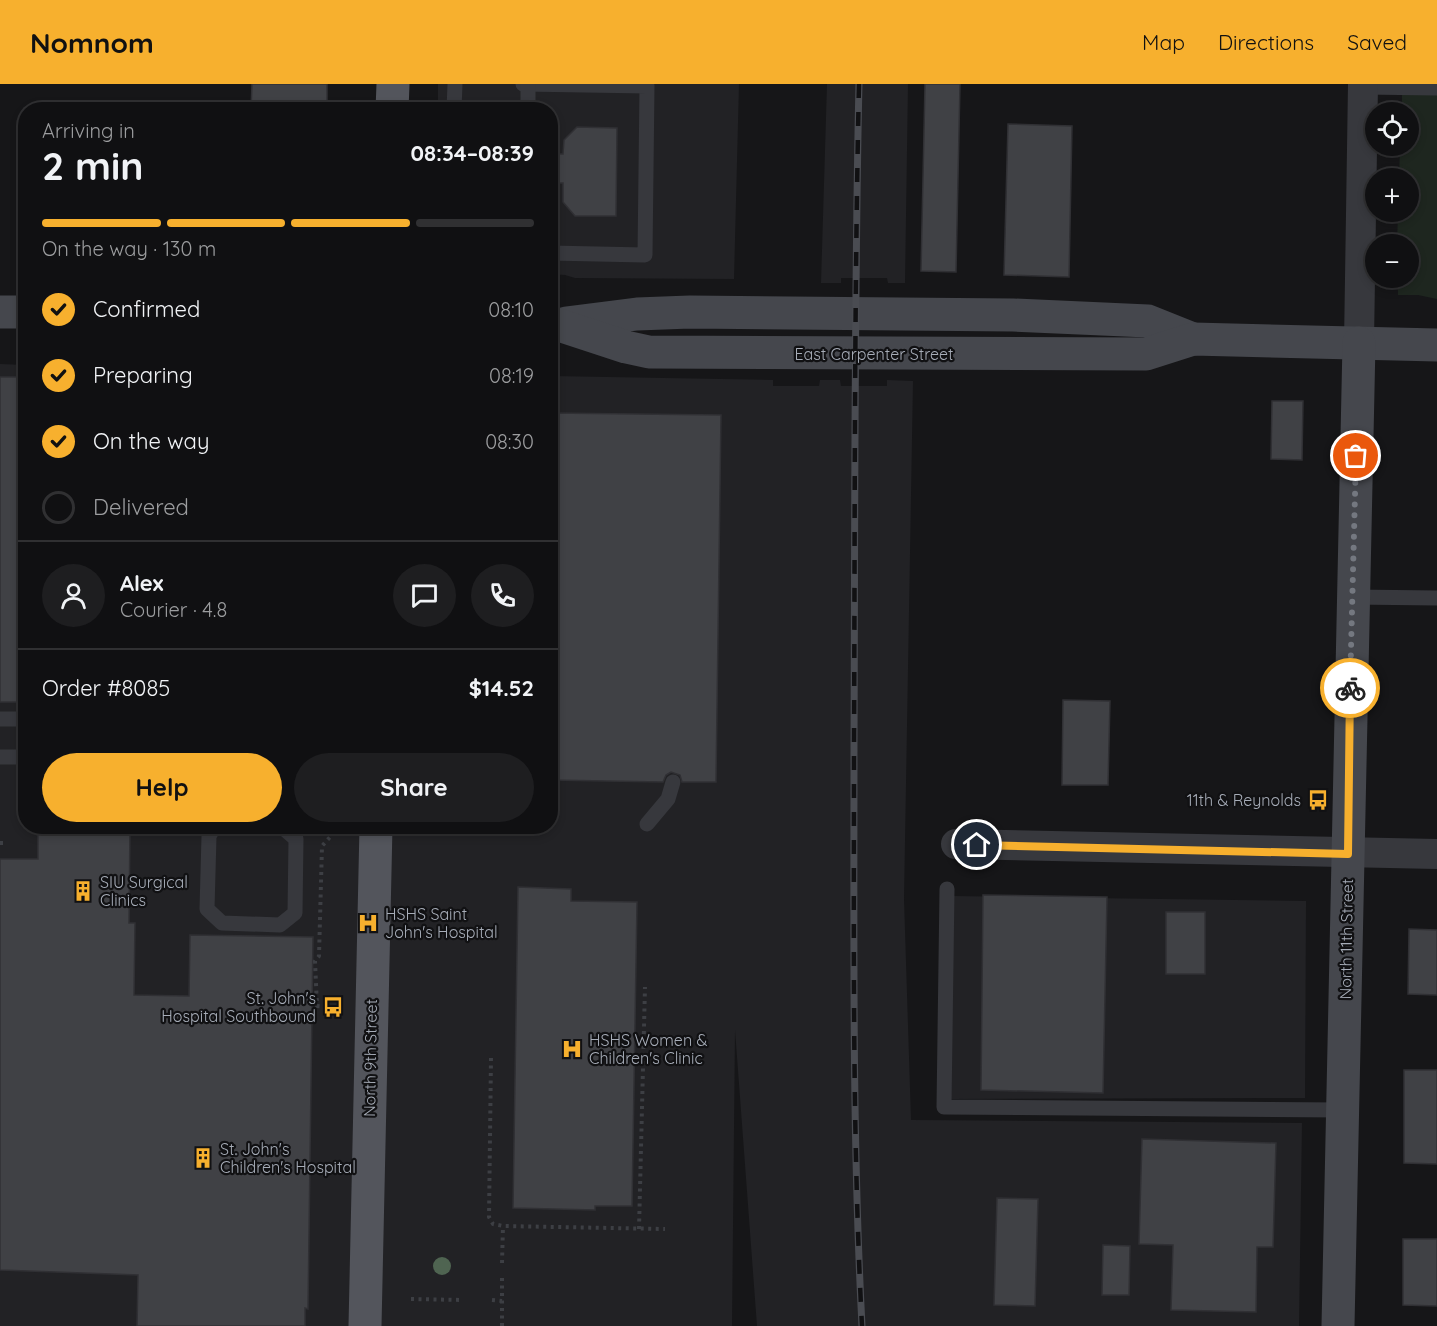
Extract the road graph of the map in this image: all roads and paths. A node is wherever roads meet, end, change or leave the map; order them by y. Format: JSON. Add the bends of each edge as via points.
{"nodes":[{"id":1,"x":393,"y":84,"type":"edge"},
{"id":2,"x":455,"y":84,"type":"edge"},
{"id":3,"x":523,"y":84,"type":"edge"},
{"id":4,"x":528,"y":84,"type":"edge"},
{"id":5,"x":1363,"y":85,"type":"edge"},
{"id":6,"x":1437,"y":88,"type":"edge"},
{"id":7,"x":392,"y":102,"type":"edge"},
{"id":8,"x":454,"y":102,"type":"edge"},
{"id":9,"x":528,"y":102,"type":"edge"},
{"id":10,"x":558,"y":253,"type":"edge"},
{"id":11,"x":0,"y":312,"type":"edge"},
{"id":12,"x":18,"y":312,"type":"edge"},
{"id":13,"x":558,"y":326,"type":"edge"},
{"id":14,"x":1359,"y":343,"type":"junction"},
{"id":15,"x":1437,"y":345,"type":"edge"},
{"id":16,"x":1352,"y":597,"type":"junction"},
{"id":17,"x":1437,"y":598,"type":"edge"},
{"id":18,"x":0,"y":719,"type":"edge"},
{"id":19,"x":18,"y":719,"type":"edge"},
{"id":20,"x":0,"y":757,"type":"edge"},
{"id":21,"x":18,"y":757,"type":"edge"},
{"id":22,"x":673,"y":782,"type":"dead end"},
{"id":23,"x":647,"y":824,"type":"dead end"},
{"id":24,"x":210,"y":834,"type":"edge"},
{"id":25,"x":290,"y":834,"type":"edge"},
{"id":26,"x":376,"y":834,"type":"edge"},
{"id":27,"x":331,"y":836,"type":"dead end"},
{"id":28,"x":0,"y":843,"type":"edge"},
{"id":29,"x":6,"y":843,"type":"dead end"},
{"id":30,"x":956,"y":844,"type":"dead end"},
{"id":31,"x":1348,"y":854,"type":"junction"},
{"id":32,"x":1437,"y":854,"type":"edge"},
{"id":33,"x":947,"y":889,"type":"dead end"},
{"id":34,"x":645,"y":987,"type":"dead end"},
{"id":35,"x":327,"y":1007,"type":"dead end"},
{"id":36,"x":491,"y":1058,"type":"dead end"},
{"id":37,"x":1343,"y":1110,"type":"junction"},
{"id":38,"x":503,"y":1226,"type":"junction"},
{"id":39,"x":639,"y":1229,"type":"junction"},
{"id":40,"x":665,"y":1229,"type":"dead end"},
{"id":41,"x":502,"y":1263,"type":"dead end"},
{"id":42,"x":502,"y":1278,"type":"dead end"},
{"id":43,"x":411,"y":1299,"type":"dead end"},
{"id":44,"x":463,"y":1300,"type":"dead end"},
{"id":45,"x":492,"y":1300,"type":"dead end"},
{"id":46,"x":502,"y":1301,"type":"junction"},
{"id":47,"x":365,"y":1326,"type":"edge"},
{"id":48,"x":502,"y":1326,"type":"edge"},
{"id":49,"x":1338,"y":1326,"type":"edge"}],
"edges":[{"from":1,"to":7,"type":"main road"},
{"from":2,"to":8,"type":"lane"},
{"from":3,"to":4,"type":"lane"},
{"from":4,"to":9,"type":"lane"},
{"from":4,"to":10,"type":"lane","via":[[646,86],[645,255]]},
{"from":5,"to":6,"type":"lane"},
{"from":5,"to":14,"type":"street","name":"North 11th Street"},
{"from":11,"to":12,"type":"street"},
{"from":13,"to":14,"type":"street","name":"East Carpenter Street","via":[[649,352],[1146,354],[1193,339]]},
{"from":14,"to":15,"type":"street","name":"East Carpenter Street"},
{"from":14,"to":16,"type":"street","name":"North 11th Street"},
{"from":16,"to":17,"type":"lane"},
{"from":16,"to":31,"type":"street","name":"North 11th Street"},
{"from":18,"to":19,"type":"lane"},
{"from":20,"to":21,"type":"lane"},
{"from":22,"to":23,"type":"lane","via":[[668,799]]},
{"from":24,"to":25,"type":"lane","via":[[207,909],[222,923],[280,925],[295,913],[296,839]]},
{"from":26,"to":47,"type":"main road","name":"North 9th Street"},
{"from":27,"to":35,"type":"path","via":[[322,846],[319,956],[315,961],[317,1006]]},
{"from":28,"to":29,"type":"path"},
{"from":30,"to":31,"type":"street"},
{"from":31,"to":32,"type":"street"},
{"from":31,"to":37,"type":"street","name":"North 11th Street"},
{"from":33,"to":37,"type":"lane","via":[[944,1107]]},
{"from":34,"to":39,"type":"path"},
{"from":36,"to":38,"type":"path","via":[[489,1217],[493,1224]]},
{"from":37,"to":49,"type":"street","name":"North 11th Street"},
{"from":38,"to":39,"type":"path"},
{"from":38,"to":41,"type":"path"},
{"from":39,"to":40,"type":"path"},
{"from":42,"to":46,"type":"path"},
{"from":43,"to":44,"type":"path"},
{"from":45,"to":46,"type":"path"},
{"from":46,"to":48,"type":"path"}]}
